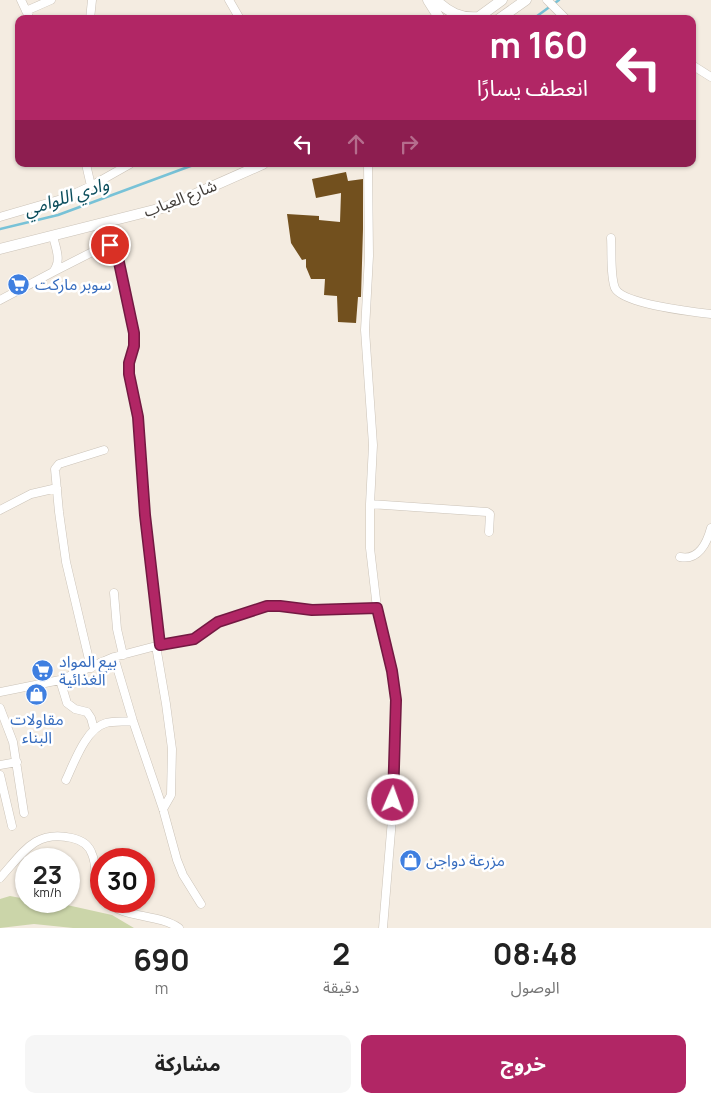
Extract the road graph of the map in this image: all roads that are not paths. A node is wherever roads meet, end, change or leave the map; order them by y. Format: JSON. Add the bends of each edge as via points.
{"nodes":[{"id":1,"x":21,"y":0,"type":"edge"},
{"id":2,"x":51,"y":0,"type":"edge"},
{"id":3,"x":92,"y":0,"type":"edge"},
{"id":4,"x":230,"y":0,"type":"edge"},
{"id":5,"x":428,"y":0,"type":"edge"},
{"id":6,"x":436,"y":0,"type":"edge"},
{"id":7,"x":503,"y":0,"type":"edge"},
{"id":8,"x":526,"y":0,"type":"edge"},
{"id":9,"x":547,"y":0,"type":"edge"},
{"id":10,"x":26,"y":11,"type":"junction"},
{"id":11,"x":28,"y":15,"type":"edge"},
{"id":12,"x":90,"y":15,"type":"edge"},
{"id":13,"x":238,"y":15,"type":"edge"},
{"id":14,"x":437,"y":15,"type":"edge"},
{"id":15,"x":458,"y":15,"type":"edge"},
{"id":16,"x":482,"y":15,"type":"edge"},
{"id":17,"x":505,"y":15,"type":"edge"},
{"id":18,"x":562,"y":15,"type":"edge"},
{"id":19,"x":696,"y":68,"type":"edge"},
{"id":20,"x":711,"y":77,"type":"edge"},
{"id":21,"x":87,"y":167,"type":"edge"},
{"id":22,"x":125,"y":167,"type":"edge"},
{"id":23,"x":249,"y":167,"type":"edge"},
{"id":24,"x":256,"y":167,"type":"edge"},
{"id":25,"x":368,"y":167,"type":"edge"},
{"id":26,"x":242,"y":173,"type":"junction"},
{"id":27,"x":91,"y":186,"type":"junction"},
{"id":28,"x":0,"y":217,"type":"edge"},
{"id":29,"x":53,"y":236,"type":"junction"},
{"id":30,"x":611,"y":238,"type":"dead end"},
{"id":31,"x":0,"y":250,"type":"edge"},
{"id":32,"x":53,"y":272,"type":"junction"},
{"id":33,"x":0,"y":300,"type":"edge"},
{"id":34,"x":711,"y":314,"type":"edge"},
{"id":35,"x":104,"y":450,"type":"dead end"},
{"id":36,"x":57,"y":488,"type":"junction"},
{"id":37,"x":370,"y":504,"type":"junction"},
{"id":38,"x":0,"y":510,"type":"edge"},
{"id":39,"x":711,"y":528,"type":"edge"},
{"id":40,"x":489,"y":532,"type":"dead end"},
{"id":41,"x":680,"y":557,"type":"dead end"},
{"id":42,"x":114,"y":593,"type":"dead end"},
{"id":43,"x":377,"y":608,"type":"junction"},
{"id":44,"x":158,"y":645,"type":"junction"},
{"id":45,"x":124,"y":655,"type":"junction"},
{"id":46,"x":114,"y":657,"type":"junction"},
{"id":47,"x":91,"y":668,"type":"junction"},
{"id":48,"x":60,"y":680,"type":"junction"},
{"id":49,"x":0,"y":692,"type":"edge"},
{"id":50,"x":0,"y":708,"type":"edge"},
{"id":51,"x":133,"y":721,"type":"junction"},
{"id":52,"x":94,"y":730,"type":"junction"},
{"id":53,"x":17,"y":762,"type":"junction"},
{"id":54,"x":0,"y":766,"type":"edge"},
{"id":55,"x":0,"y":775,"type":"edge"},
{"id":56,"x":66,"y":780,"type":"dead end"},
{"id":57,"x":163,"y":809,"type":"junction"},
{"id":58,"x":24,"y":813,"type":"dead end"},
{"id":59,"x":12,"y":826,"type":"dead end"},
{"id":60,"x":90,"y":850,"type":"edge"},
{"id":61,"x":0,"y":878,"type":"edge"},
{"id":62,"x":201,"y":904,"type":"dead end"},
{"id":63,"x":133,"y":913,"type":"edge"},
{"id":64,"x":178,"y":928,"type":"edge"},
{"id":65,"x":383,"y":928,"type":"edge"}],
"edges":[{"from":1,"to":10,"type":"street"},
{"from":2,"to":10,"type":"street"},
{"from":3,"to":12,"type":"street"},
{"from":4,"to":13,"type":"street"},
{"from":5,"to":14,"type":"main road"},
{"from":6,"to":15,"type":"main road"},
{"from":7,"to":16,"type":"main road"},
{"from":8,"to":17,"type":"main road"},
{"from":9,"to":18,"type":"street"},
{"from":10,"to":11,"type":"street"},
{"from":19,"to":20,"type":"street"},
{"from":21,"to":27,"type":"street"},
{"from":22,"to":27,"type":"street"},
{"from":23,"to":26,"type":"main road","name":"شارع العباب"},
{"from":24,"to":26,"type":"main road","name":"شارع العباب"},
{"from":25,"to":37,"type":"street","via":[[369,256],[365,330],[372,445]]},
{"from":26,"to":29,"type":"main road","name":"شارع العباب","via":[[166,207]]},
{"from":27,"to":28,"type":"street","via":[[65,198]]},
{"from":29,"to":31,"type":"main road","name":"شارع العباب"},
{"from":29,"to":32,"type":"street","via":[[59,260]]},
{"from":30,"to":34,"type":"street","via":[[614,288],[622,297],[676,310]]},
{"from":32,"to":33,"type":"street"},
{"from":32,"to":44,"type":"street","via":[[106,245],[113,246],[117,253],[134,333],[129,374],[138,417]]},
{"from":35,"to":36,"type":"street","via":[[59,464],[55,469]]},
{"from":36,"to":38,"type":"street","via":[[32,494]]},
{"from":36,"to":47,"type":"street","via":[[66,562]]},
{"from":37,"to":40,"type":"street","via":[[486,512],[490,514]]},
{"from":37,"to":43,"type":"street","via":[[370,548]]},
{"from":39,"to":41,"type":"street","via":[[697,554],[689,558]]},
{"from":42,"to":45,"type":"street","via":[[117,628]]},
{"from":43,"to":44,"type":"street","via":[[312,610],[267,606],[218,622],[194,639]]},
{"from":43,"to":65,"type":"street","via":[[396,700],[392,820]]},
{"from":44,"to":45,"type":"street"},
{"from":44,"to":57,"type":"street","via":[[172,749],[171,795]]},
{"from":45,"to":46,"type":"street"},
{"from":46,"to":47,"type":"street"},
{"from":46,"to":51,"type":"street"},
{"from":47,"to":48,"type":"street"},
{"from":48,"to":49,"type":"street"},
{"from":48,"to":52,"type":"street","via":[[67,703],[87,712]]},
{"from":50,"to":53,"type":"street","via":[[11,733]]},
{"from":51,"to":52,"type":"street","via":[[105,723]]},
{"from":51,"to":57,"type":"street"},
{"from":52,"to":56,"type":"street","via":[[80,749]]},
{"from":53,"to":54,"type":"street"},
{"from":53,"to":58,"type":"street"},
{"from":55,"to":59,"type":"street"},
{"from":57,"to":62,"type":"street","via":[[177,860]]},
{"from":60,"to":61,"type":"street","via":[[82,841],[48,836],[33,843]]},
{"from":63,"to":64,"type":"street","via":[[161,919]]}]}
